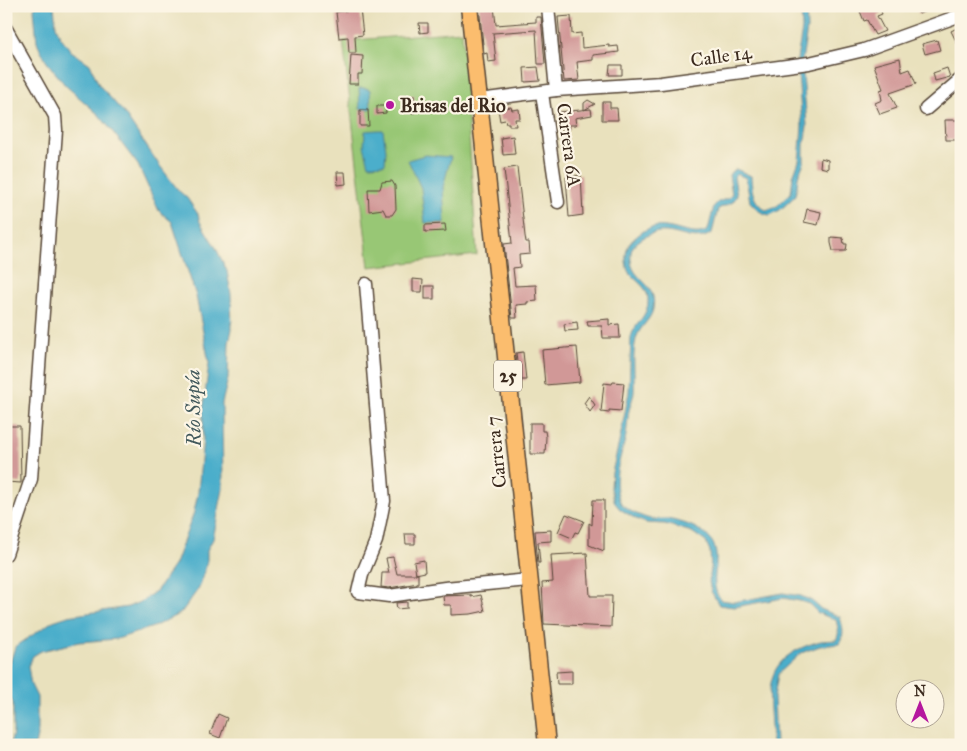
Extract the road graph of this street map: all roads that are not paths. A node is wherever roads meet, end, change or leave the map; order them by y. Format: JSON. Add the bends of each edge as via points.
{"nodes":[{"id":1,"x":470,"y":6,"type":"edge"},
{"id":2,"x":548,"y":6,"type":"edge"},
{"id":3,"x":961,"y":15,"type":"edge"},
{"id":4,"x":6,"y":29,"type":"edge"},
{"id":5,"x":961,"y":79,"type":"edge"},
{"id":6,"x":556,"y":90,"type":"junction"},
{"id":7,"x":542,"y":93,"type":"junction"},
{"id":8,"x":480,"y":100,"type":"junction"},
{"id":9,"x":926,"y":109,"type":"dead end"},
{"id":10,"x":558,"y":202,"type":"dead end"},
{"id":11,"x":366,"y":284,"type":"dead end"},
{"id":12,"x":6,"y":554,"type":"edge"},
{"id":13,"x":529,"y":580,"type":"junction"},
{"id":14,"x":546,"y":745,"type":"edge"}],
"edges":[{"from":1,"to":8,"type":"main road","name":"Carrera 7","number":"25"},
{"from":2,"to":6,"type":"street","name":"Carrera 6A"},
{"from":3,"to":6,"type":"street","name":"Calle 14","via":[[864,50],[791,66],[661,83]]},
{"from":4,"to":12,"type":"street","via":[[54,116],[56,130],[30,479]]},
{"from":5,"to":9,"type":"street"},
{"from":6,"to":7,"type":"street","name":"Calle 14"},
{"from":7,"to":8,"type":"street","name":"Calle 14"},
{"from":7,"to":10,"type":"street","name":"Carrera 6A"},
{"from":8,"to":13,"type":"main road","name":"Carrera 7","number":"25"},
{"from":11,"to":13,"type":"street","via":[[384,500],[376,541],[358,592],[389,596]]},
{"from":13,"to":14,"type":"main road","name":"Carrera 7","number":"25"}]}
